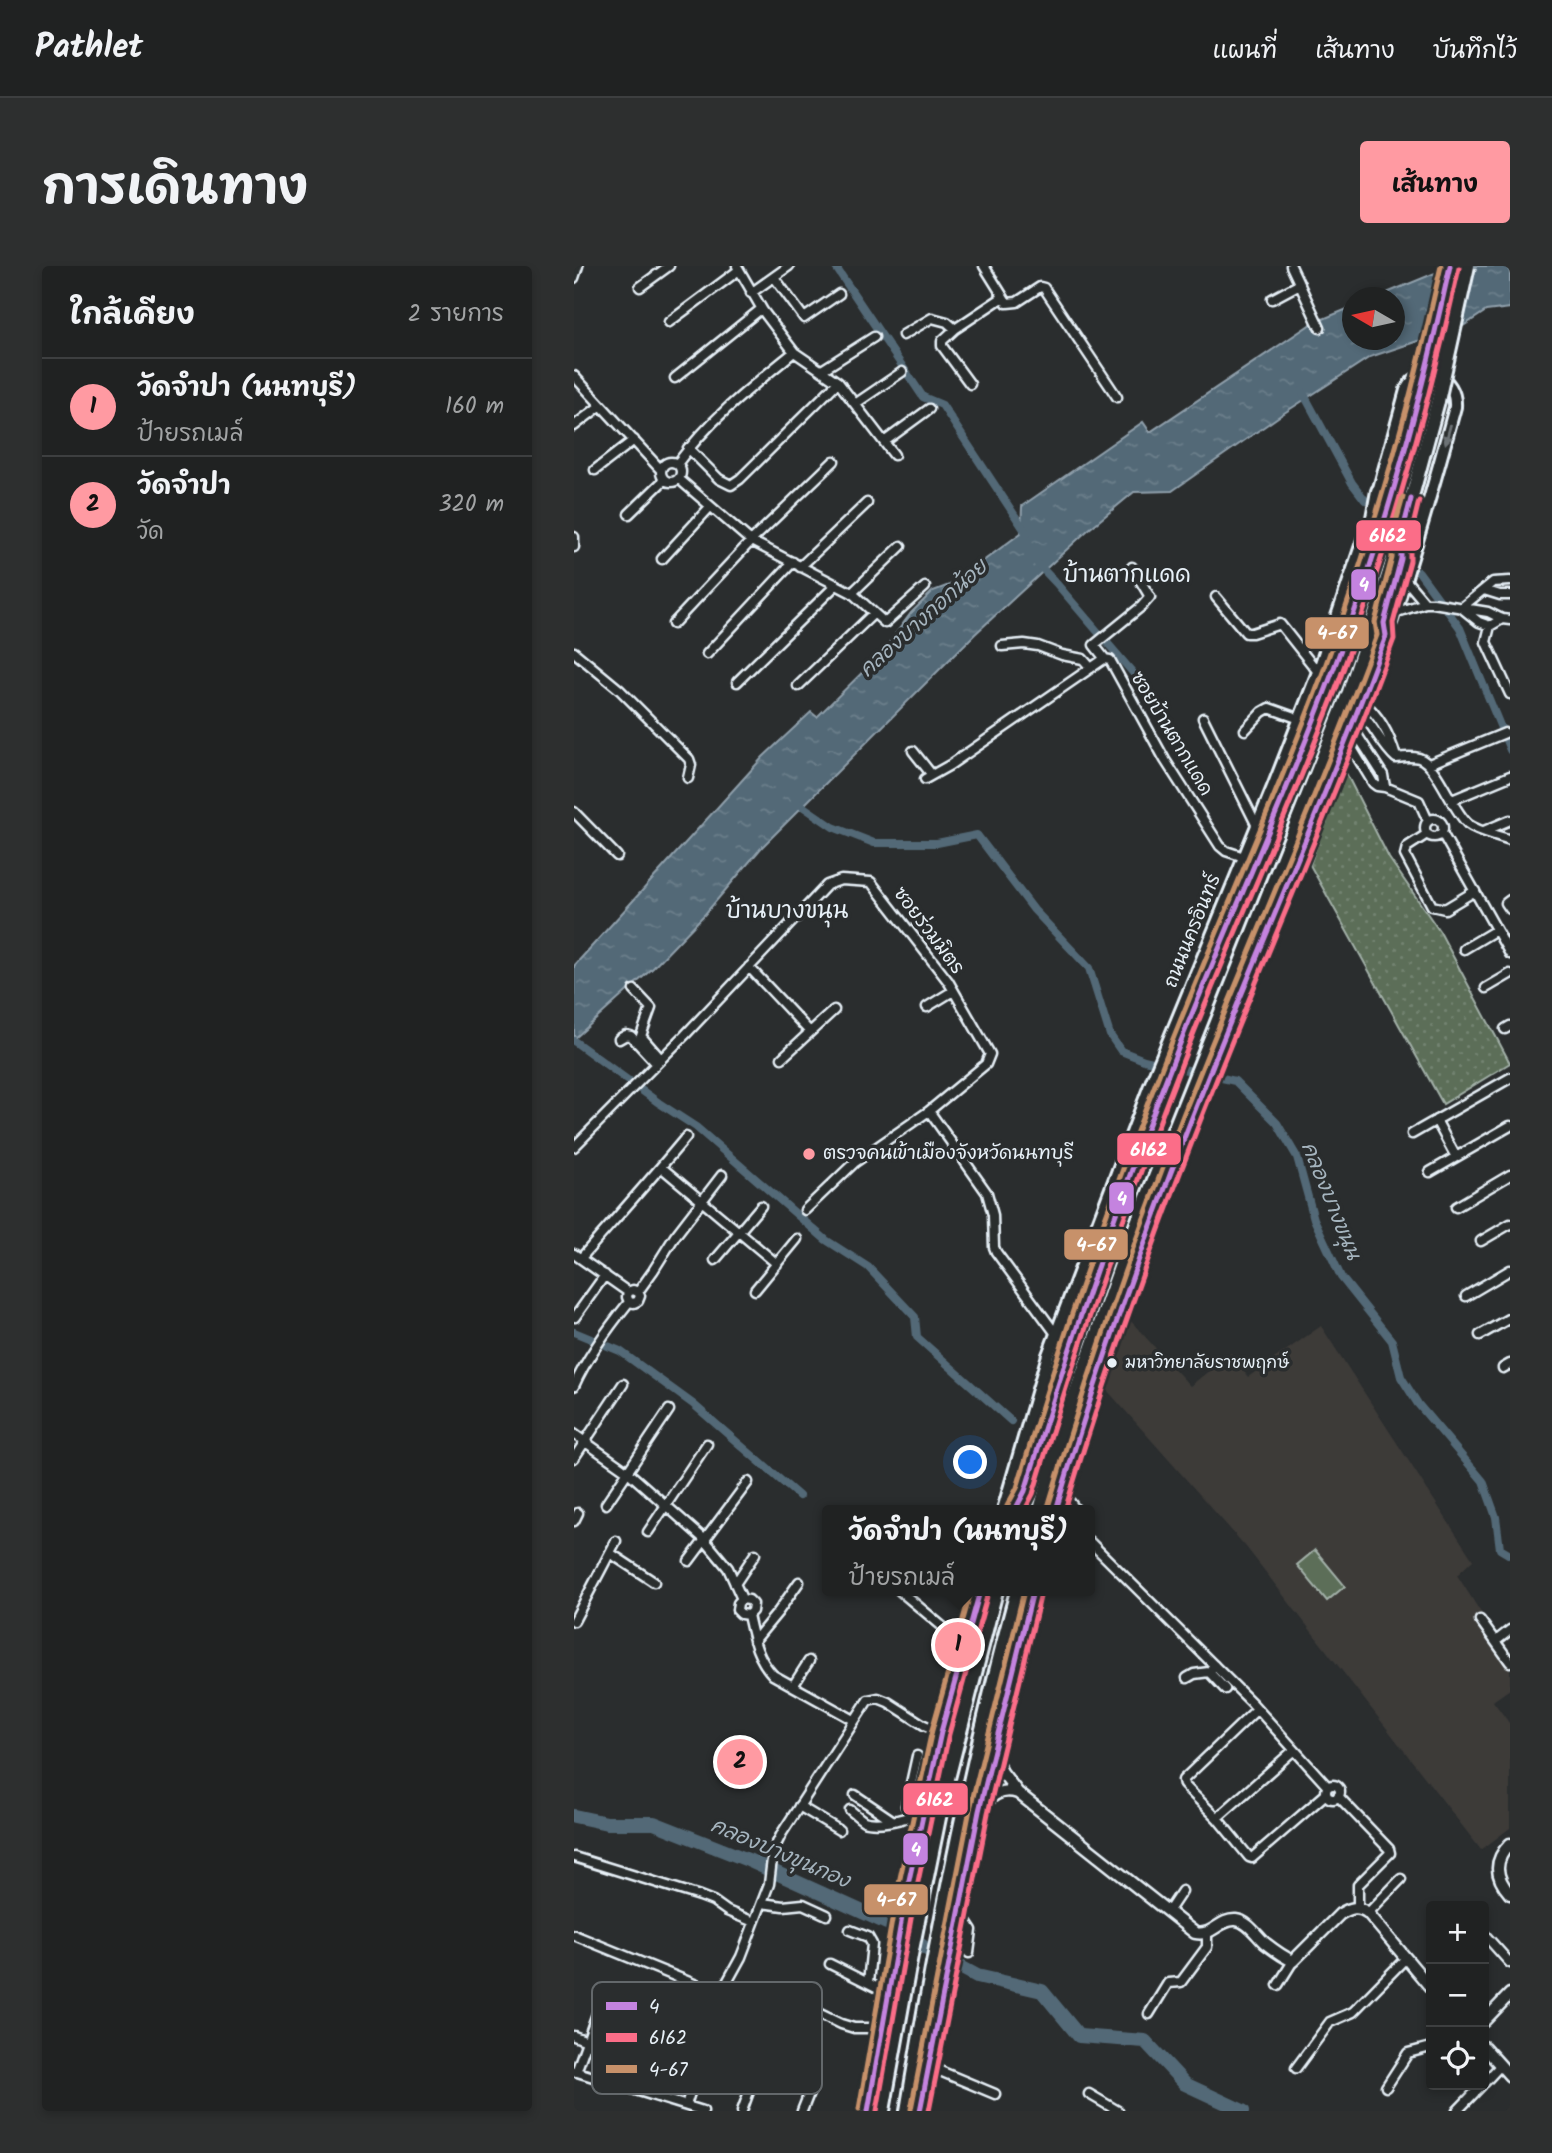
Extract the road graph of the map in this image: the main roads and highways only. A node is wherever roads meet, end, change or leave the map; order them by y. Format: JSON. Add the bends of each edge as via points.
{"nodes":[{"id":1,"x":1450,"y":266,"type":"edge"},
{"id":2,"x":1468,"y":266,"type":"edge"},
{"id":3,"x":1378,"y":491,"type":"junction"},
{"id":4,"x":1401,"y":537,"type":"junction"},
{"id":5,"x":1362,"y":589,"type":"junction"},
{"id":6,"x":1387,"y":636,"type":"junction"},
{"id":7,"x":1206,"y":1066,"type":"junction"},
{"id":8,"x":1161,"y":1075,"type":"junction"},
{"id":9,"x":1200,"y":1082,"type":"junction"},
{"id":10,"x":1060,"y":1437,"type":"junction"},
{"id":11,"x":1061,"y":1493,"type":"junction"},
{"id":12,"x":1004,"y":1505,"type":"edge"},
{"id":13,"x":1019,"y":1505,"type":"edge"},
{"id":14,"x":1041,"y":1505,"type":"edge"},
{"id":15,"x":1057,"y":1505,"type":"edge"},
{"id":16,"x":978,"y":1596,"type":"edge"},
{"id":17,"x":995,"y":1596,"type":"edge"},
{"id":18,"x":1016,"y":1596,"type":"edge"},
{"id":19,"x":1032,"y":1596,"type":"edge"},
{"id":20,"x":868,"y":2111,"type":"edge"},
{"id":21,"x":883,"y":2111,"type":"edge"},
{"id":22,"x":907,"y":2111,"type":"edge"},
{"id":23,"x":920,"y":2111,"type":"edge"}],
"edges":[{"from":1,"to":5,"type":"main road","name":"ถนนนครอินทร์","bridge":true,"via":[[1417,408]]},
{"from":2,"to":4,"type":"main road","name":"ถนนนครอินทร์","bridge":true},
{"from":3,"to":5,"type":"main road"},
{"from":3,"to":6,"type":"main road","name":"ถนนนครอินทร์","one_way":true,"via":[[1410,381],[1437,375],[1455,394],[1455,407]]},
{"from":3,"to":8,"type":"main road","name":"ถนนนครอินทร์","via":[[1318,672],[1161,1058]]},
{"from":4,"to":6,"type":"main road","via":[[1401,559],[1384,623]]},
{"from":4,"to":7,"type":"main road","name":"ถนนนครอินทร์","via":[[1349,692]]},
{"from":5,"to":8,"type":"main road","name":"ถนนนครอินทร์","via":[[1175,1060]]},
{"from":6,"to":7,"type":"main road","name":"ถนนนครอินทร์"},
{"from":7,"to":9,"type":"main road","name":"ถนนนครอินทร์"},
{"from":8,"to":12,"type":"main road","name":"ถนนนครอินทร์","via":[[1048,1355]]},
{"from":8,"to":13,"type":"main road","name":"ถนนนครอินทร์"},
{"from":9,"to":10,"type":"main road","name":"ถนนนครอินทร์","via":[[1128,1245]]},
{"from":9,"to":11,"type":"main road","name":"ถนนนครอินทร์"},
{"from":10,"to":11,"type":"main road","via":[[1057,1480]]},
{"from":10,"to":14,"type":"main road","name":"ถนนนครอินทร์"},
{"from":11,"to":15,"type":"main road","name":"ถนนนครอินทร์"},
{"from":16,"to":20,"type":"main road","via":[[918,1814]]},
{"from":17,"to":21,"type":"main road","via":[[943,1798]]},
{"from":18,"to":22,"type":"main road","via":[[965,1801]]},
{"from":19,"to":23,"type":"main road","via":[[978,1811]]}]}
